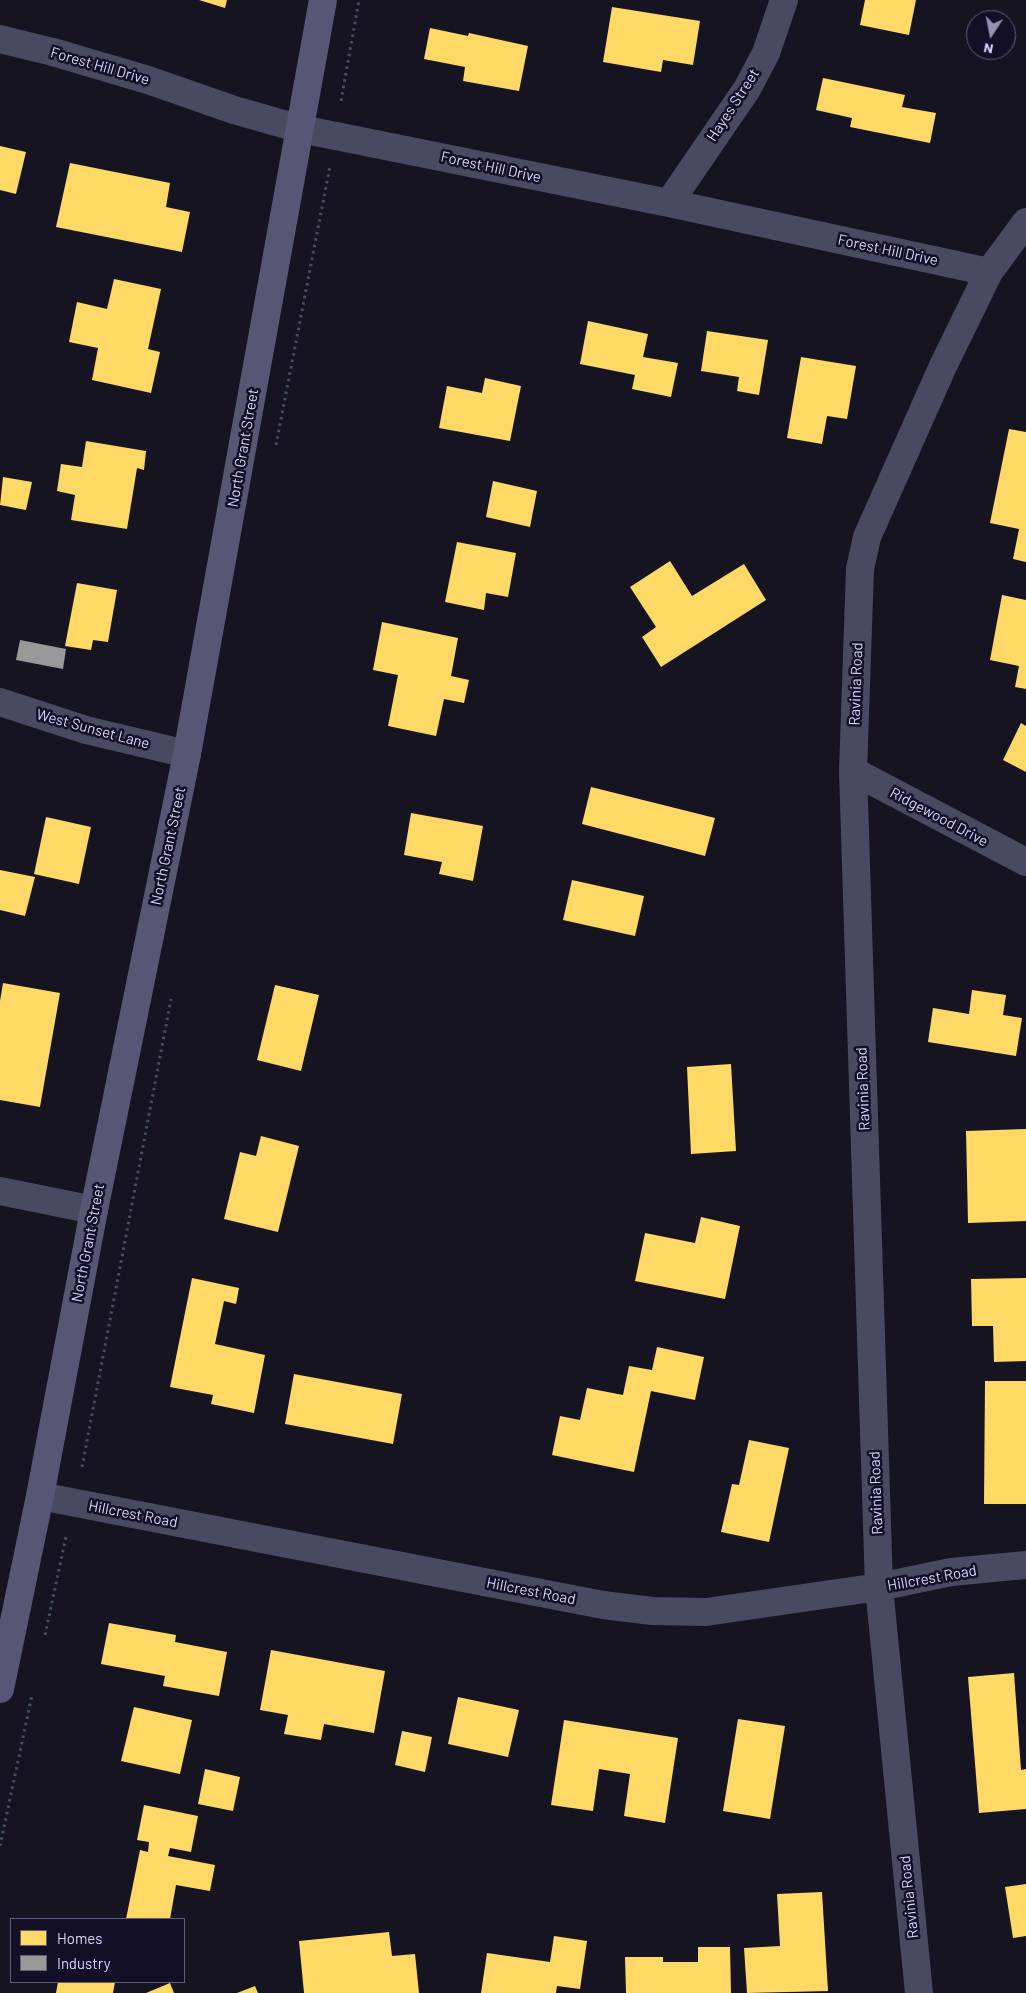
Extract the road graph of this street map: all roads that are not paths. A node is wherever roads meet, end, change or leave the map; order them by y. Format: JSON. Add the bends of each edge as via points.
{"nodes":[{"id":1,"x":323,"y":0,"type":"edge"},
{"id":2,"x":784,"y":0,"type":"edge"},
{"id":3,"x":0,"y":39,"type":"edge"},
{"id":4,"x":301,"y":128,"type":"junction"},
{"id":5,"x":668,"y":203,"type":"junction"},
{"id":6,"x":1026,"y":222,"type":"edge"},
{"id":7,"x":989,"y":272,"type":"junction"},
{"id":8,"x":0,"y":702,"type":"edge"},
{"id":9,"x":187,"y":754,"type":"junction"},
{"id":10,"x":852,"y":771,"type":"junction"},
{"id":11,"x":1026,"y":862,"type":"edge"},
{"id":12,"x":0,"y":1191,"type":"edge"},
{"id":13,"x":94,"y":1210,"type":"junction"},
{"id":14,"x":40,"y":1496,"type":"junction"},
{"id":15,"x":1026,"y":1565,"type":"edge"},
{"id":16,"x":879,"y":1587,"type":"junction"},
{"id":17,"x":0,"y":1689,"type":"edge"},
{"id":18,"x":919,"y":1993,"type":"edge"}],
"edges":[{"from":1,"to":4,"type":"street","name":"North Grant Street"},
{"from":2,"to":5,"type":"street","name":"Hayes Street","via":[[766,53],[747,89]]},
{"from":3,"to":4,"type":"street","name":"Forest Hill Drive","via":[[148,80],[234,110]]},
{"from":4,"to":5,"type":"street","name":"Forest Hill Drive"},
{"from":4,"to":9,"type":"street","name":"North Grant Street"},
{"from":5,"to":7,"type":"street","name":"Forest Hill Drive"},
{"from":6,"to":7,"type":"street","name":"Ravinia Road"},
{"from":7,"to":10,"type":"street","name":"Ravinia Road","via":[[867,537],[860,569]]},
{"from":8,"to":9,"type":"street","name":"West Sunset Lane","via":[[86,730]]},
{"from":9,"to":13,"type":"street","name":"North Grant Street"},
{"from":10,"to":11,"type":"street","name":"Ridgewood Drive"},
{"from":10,"to":16,"type":"street","name":"Ravinia Road"},
{"from":12,"to":13,"type":"street"},
{"from":13,"to":14,"type":"street","name":"North Grant Street"},
{"from":14,"to":16,"type":"street","name":"Hillcrest Road","via":[[652,1611],[706,1612]]},
{"from":14,"to":17,"type":"street","name":"North Grant Street"},
{"from":15,"to":16,"type":"street","name":"Hillcrest Road","via":[[951,1572]]},
{"from":16,"to":18,"type":"street","name":"Ravinia Road"}]}
